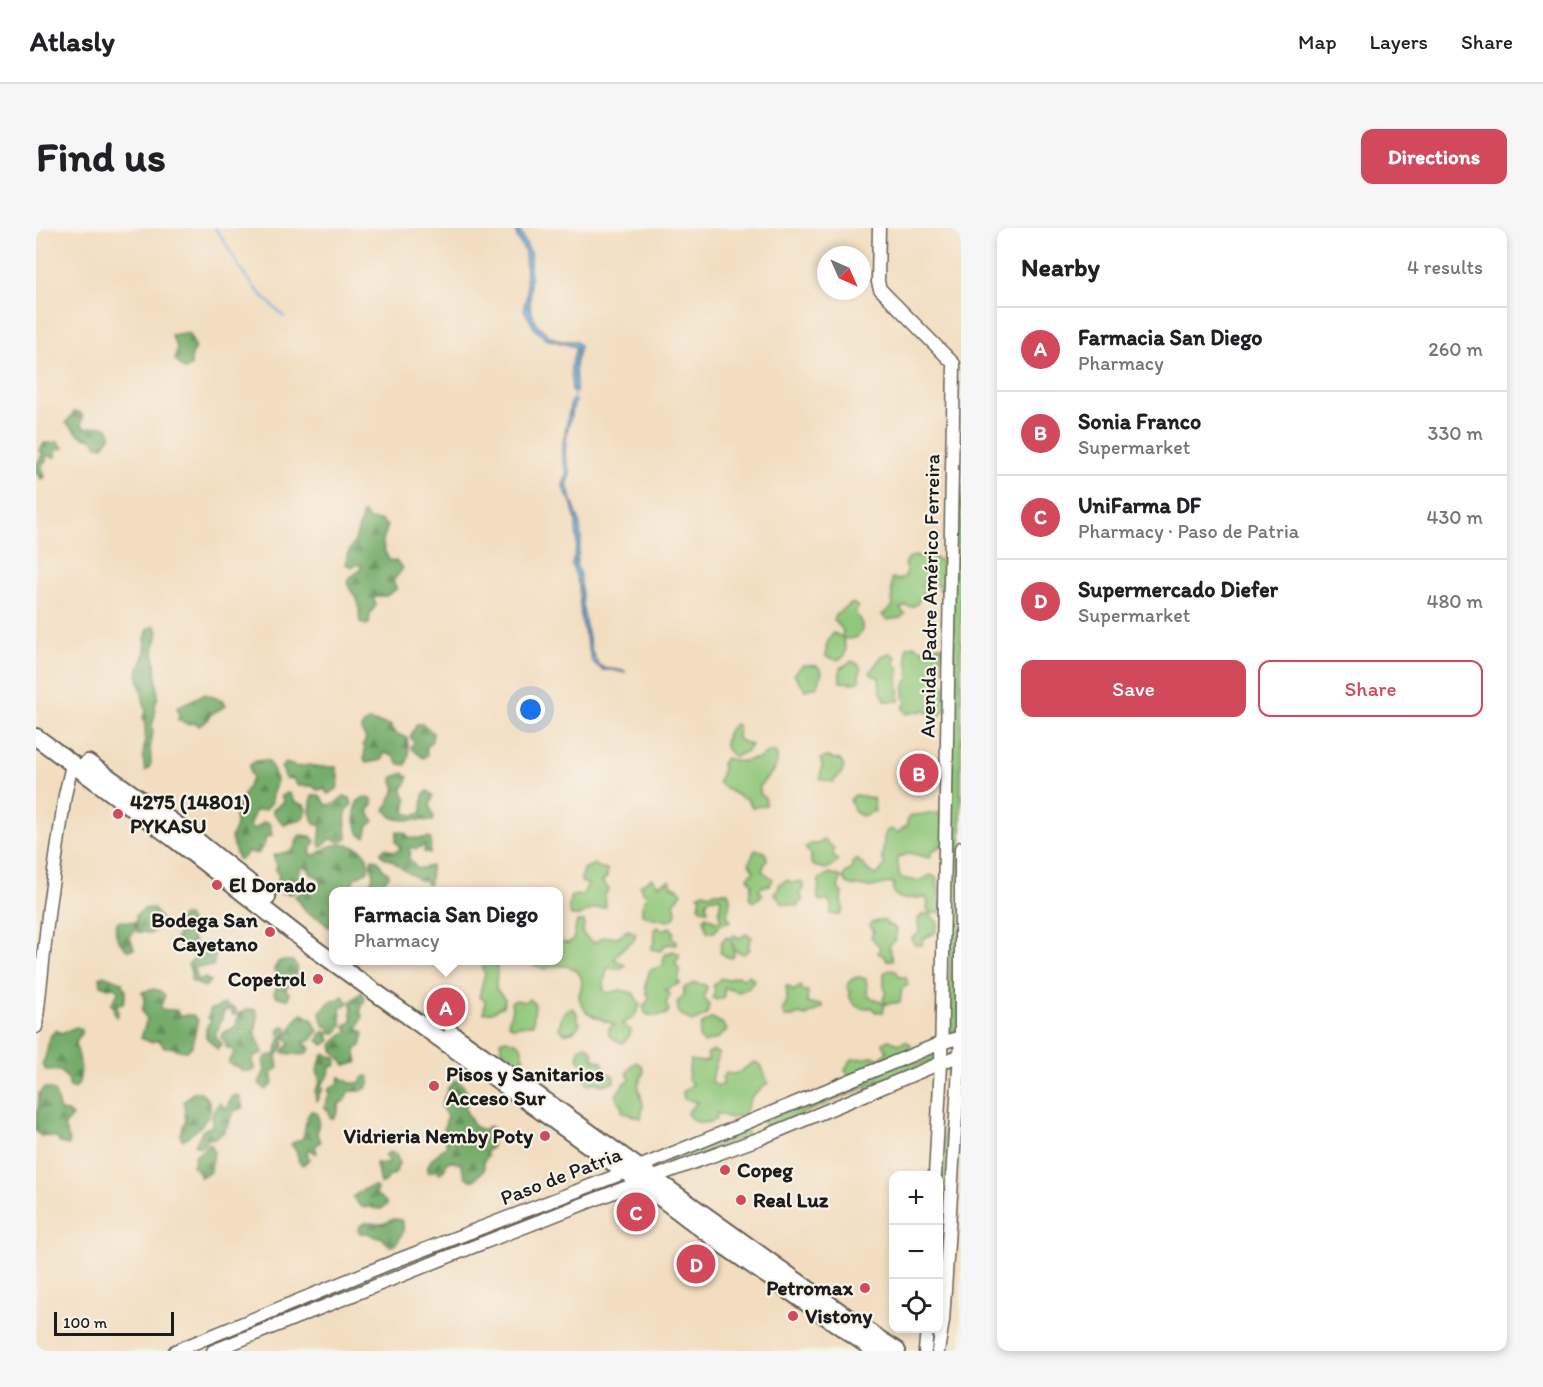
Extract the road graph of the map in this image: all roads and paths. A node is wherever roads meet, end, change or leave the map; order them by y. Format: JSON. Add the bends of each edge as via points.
{"nodes":[{"id":1,"x":879,"y":228,"type":"edge"},
{"id":2,"x":957,"y":364,"type":"edge"},
{"id":3,"x":36,"y":723,"type":"edge"},
{"id":4,"x":36,"y":737,"type":"edge"},
{"id":5,"x":75,"y":760,"type":"junction"},
{"id":6,"x":961,"y":848,"type":"edge"},
{"id":7,"x":323,"y":946,"type":"edge"},
{"id":8,"x":350,"y":965,"type":"edge"},
{"id":9,"x":356,"y":965,"type":"edge"},
{"id":10,"x":36,"y":1027,"type":"edge"},
{"id":11,"x":960,"y":1037,"type":"edge"},
{"id":12,"x":941,"y":1043,"type":"junction"},
{"id":13,"x":960,"y":1055,"type":"edge"},
{"id":14,"x":941,"y":1064,"type":"junction"},
{"id":15,"x":759,"y":1117,"type":"junction"},
{"id":16,"x":739,"y":1125,"type":"junction"},
{"id":17,"x":768,"y":1135,"type":"junction"},
{"id":18,"x":746,"y":1143,"type":"junction"},
{"id":19,"x":935,"y":1171,"type":"edge"},
{"id":20,"x":645,"y":1174,"type":"junction"},
{"id":21,"x":174,"y":1351,"type":"edge"},
{"id":22,"x":213,"y":1351,"type":"edge"},
{"id":23,"x":876,"y":1351,"type":"edge"},
{"id":24,"x":897,"y":1351,"type":"edge"},
{"id":25,"x":938,"y":1351,"type":"edge"}],
"edges":[{"from":1,"to":2,"type":"street","name":"Avenida Padre Américo Ferreira","via":[[880,289]]},
{"from":2,"to":12,"type":"street","name":"Avenida Padre Américo Ferreira"},
{"from":3,"to":5,"type":"highway"},
{"from":4,"to":5,"type":"highway"},
{"from":5,"to":7,"type":"highway","via":[[181,828]]},
{"from":5,"to":10,"type":"street","via":[[65,795]]},
{"from":6,"to":11,"type":"street"},
{"from":8,"to":20,"type":"highway"},
{"from":9,"to":20,"type":"highway"},
{"from":11,"to":12,"type":"street","name":"Paso de Patria"},
{"from":11,"to":13,"type":"street"},
{"from":12,"to":14,"type":"street","name":"Avenida Padre Américo Ferreira"},
{"from":12,"to":15,"type":"street","name":"Paso de Patria"},
{"from":13,"to":14,"type":"street","name":"Paso de Patria"},
{"from":13,"to":25,"type":"street"},
{"from":14,"to":17,"type":"street","name":"Paso de Patria"},
{"from":14,"to":19,"type":"street","name":"Avenida Padre Américo Ferreira"},
{"from":15,"to":16,"type":"street","name":"Paso de Patria"},
{"from":15,"to":17,"type":"street"},
{"from":16,"to":18,"type":"street"},
{"from":16,"to":20,"type":"street","name":"Paso de Patria","via":[[659,1157]]},
{"from":17,"to":18,"type":"street","name":"Paso de Patria"},
{"from":18,"to":20,"type":"street","name":"Paso de Patria"},
{"from":20,"to":21,"type":"street","name":"Paso de Patria","via":[[395,1261]]},
{"from":20,"to":22,"type":"street","name":"Paso de Patria"},
{"from":20,"to":23,"type":"highway","via":[[726,1247]]},
{"from":20,"to":24,"type":"highway"}]}
